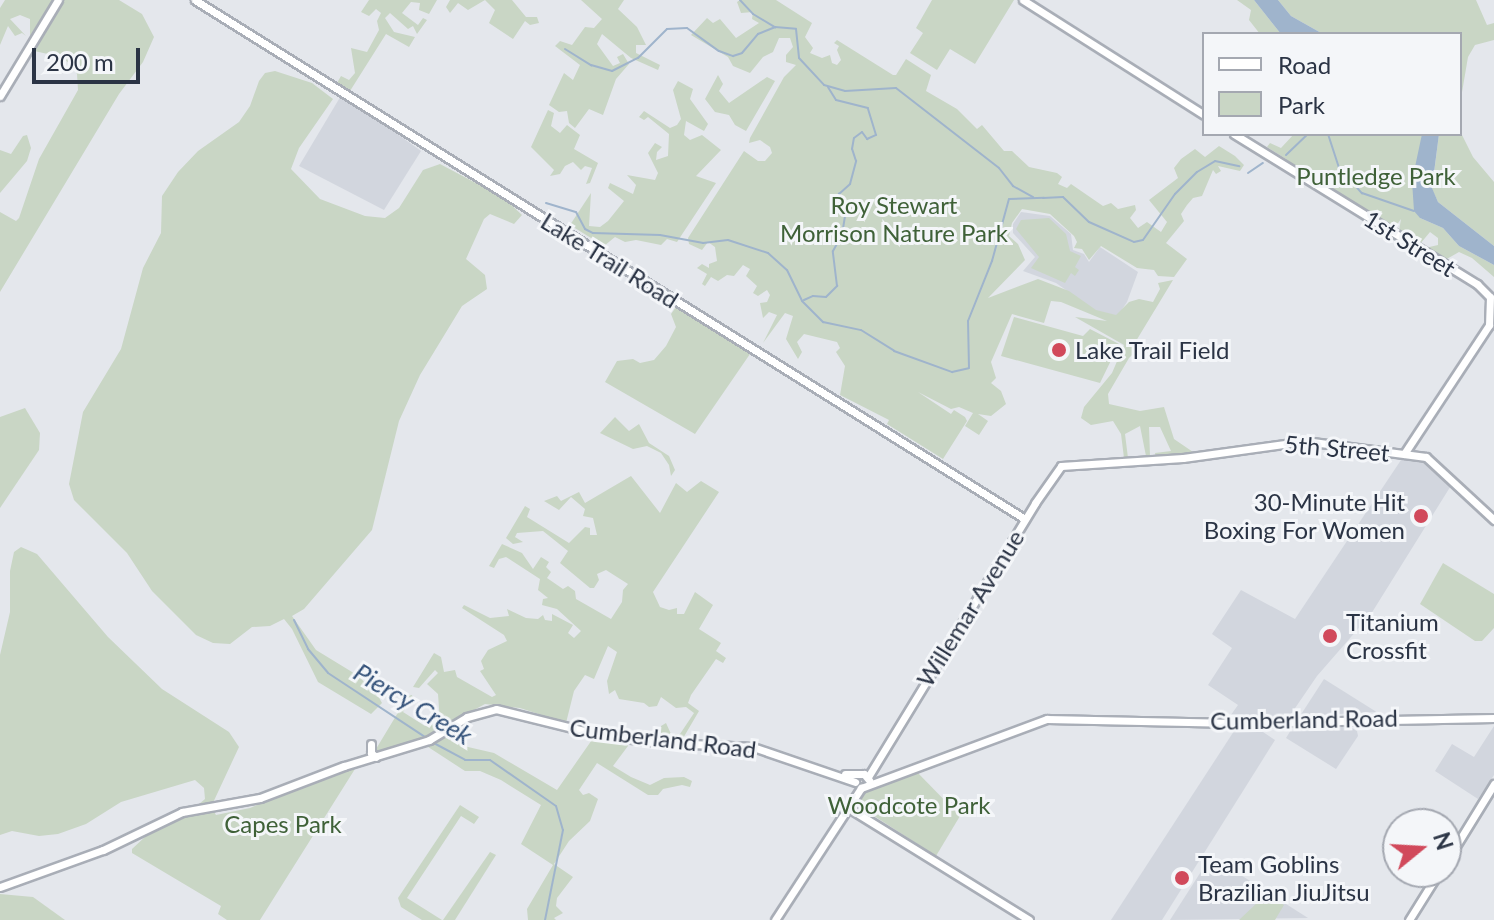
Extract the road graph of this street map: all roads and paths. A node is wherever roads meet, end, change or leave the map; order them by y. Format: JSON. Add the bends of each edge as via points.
{"nodes":[{"id":1,"x":58,"y":0,"type":"edge"},
{"id":2,"x":195,"y":0,"type":"edge"},
{"id":3,"x":1023,"y":0,"type":"edge"},
{"id":4,"x":0,"y":96,"type":"edge"},
{"id":5,"x":1202,"y":114,"type":"edge"},
{"id":6,"x":1237,"y":136,"type":"edge"},
{"id":7,"x":1493,"y":310,"type":"edge"},
{"id":8,"x":1411,"y":443,"type":"junction"},
{"id":9,"x":1404,"y":454,"type":"junction"},
{"id":10,"x":1419,"y":455,"type":"junction"},
{"id":11,"x":1061,"y":466,"type":"joint"},
{"id":12,"x":1035,"y":503,"type":"junction"},
{"id":13,"x":1008,"y":508,"type":"junction"},
{"id":14,"x":1025,"y":519,"type":"junction"},
{"id":15,"x":1494,"y":520,"type":"edge"},
{"id":16,"x":1494,"y":718,"type":"edge"},
{"id":17,"x":371,"y":744,"type":"dead end"},
{"id":18,"x":376,"y":757,"type":"junction"},
{"id":19,"x":862,"y":780,"type":"junction"},
{"id":20,"x":1494,"y":784,"type":"edge"},
{"id":21,"x":847,"y":807,"type":"junction"},
{"id":22,"x":1462,"y":836,"type":"edge"},
{"id":23,"x":0,"y":887,"type":"edge"},
{"id":24,"x":1429,"y":888,"type":"edge"},
{"id":25,"x":775,"y":920,"type":"edge"},
{"id":26,"x":1029,"y":920,"type":"edge"},
{"id":27,"x":1409,"y":920,"type":"edge"}],
"edges":[{"from":1,"to":4,"type":"street"},
{"from":2,"to":13,"type":"street","name":"Lake Trail Road"},
{"from":3,"to":5,"type":"street"},
{"from":6,"to":7,"type":"street","name":"1st Street","via":[[1477,284],[1490,297]]},
{"from":7,"to":8,"type":"street","via":[[1486,332]]},
{"from":8,"to":9,"type":"street"},
{"from":8,"to":10,"type":"street"},
{"from":9,"to":10,"type":"street","name":"5th Street"},
{"from":9,"to":11,"type":"street","name":"5th Street","via":[[1288,441],[1183,458]]},
{"from":10,"to":15,"type":"street","name":"5th Street"},
{"from":11,"to":12,"type":"street","name":"Willemar Avenue"},
{"from":12,"to":13,"type":"street","via":[[1020,510]]},
{"from":12,"to":14,"type":"street","name":"Willemar Avenue"},
{"from":13,"to":14,"type":"street","name":"Lake Trail Road"},
{"from":14,"to":19,"type":"street","name":"Willemar Avenue"},
{"from":16,"to":19,"type":"street","name":"Cumberland Road","via":[[1235,723],[1053,718],[884,778]]},
{"from":17,"to":18,"type":"street"},
{"from":18,"to":19,"type":"street","name":"Cumberland Road","via":[[496,709],[596,734],[753,747]]},
{"from":18,"to":23,"type":"street","name":"Cumberland Road","via":[[245,803],[182,812],[103,850]]},
{"from":19,"to":21,"type":"street","name":"Willemar Avenue"},
{"from":20,"to":22,"type":"street"},
{"from":21,"to":25,"type":"street","name":"Willemar Avenue"},
{"from":21,"to":26,"type":"street"},
{"from":24,"to":27,"type":"street"}]}
